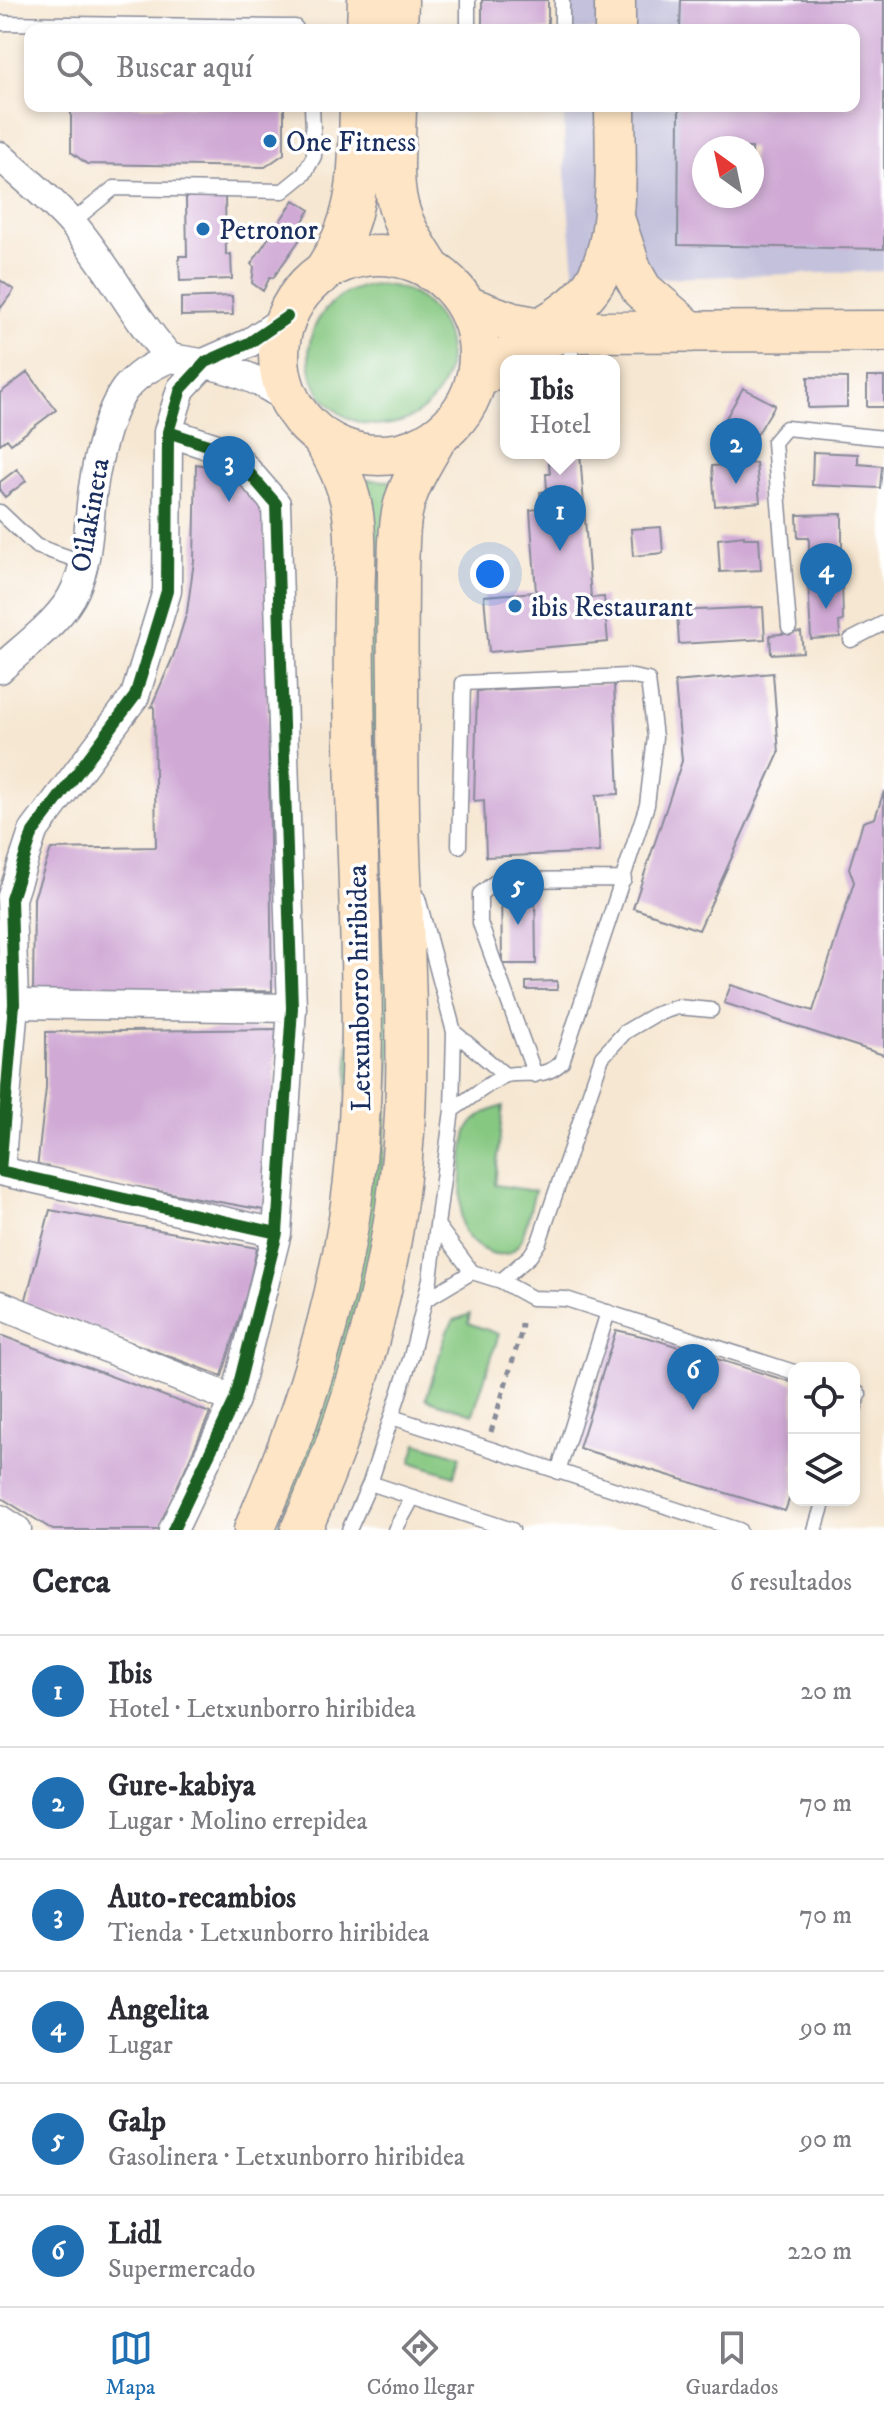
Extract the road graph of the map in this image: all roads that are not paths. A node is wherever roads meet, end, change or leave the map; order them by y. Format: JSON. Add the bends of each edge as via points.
{"nodes":[{"id":1,"x":368,"y":0,"type":"edge"},
{"id":2,"x":398,"y":0,"type":"edge"},
{"id":3,"x":468,"y":0,"type":"edge"},
{"id":4,"x":562,"y":0,"type":"edge"},
{"id":5,"x":615,"y":0,"type":"edge"},
{"id":6,"x":0,"y":23,"type":"edge"},
{"id":7,"x":74,"y":24,"type":"edge"},
{"id":8,"x":367,"y":24,"type":"edge"},
{"id":9,"x":397,"y":24,"type":"edge"},
{"id":10,"x":468,"y":24,"type":"edge"},
{"id":11,"x":562,"y":24,"type":"edge"},
{"id":12,"x":615,"y":24,"type":"edge"},
{"id":13,"x":312,"y":112,"type":"edge"},
{"id":14,"x":360,"y":112,"type":"edge"},
{"id":15,"x":396,"y":112,"type":"edge"},
{"id":16,"x":615,"y":112,"type":"edge"},
{"id":17,"x":0,"y":156,"type":"edge"},
{"id":18,"x":614,"y":218,"type":"junction"},
{"id":19,"x":71,"y":223,"type":"junction"},
{"id":20,"x":432,"y":271,"type":"junction"},
{"id":21,"x":632,"y":272,"type":"junction"},
{"id":22,"x":322,"y":274,"type":"junction"},
{"id":23,"x":466,"y":306,"type":"junction"},
{"id":24,"x":287,"y":317,"type":"junction"},
{"id":25,"x":884,"y":331,"type":"edge"},
{"id":26,"x":605,"y":332,"type":"junction"},
{"id":27,"x":691,"y":332,"type":"junction"},
{"id":28,"x":557,"y":341,"type":"edge"},
{"id":29,"x":512,"y":355,"type":"edge"},
{"id":30,"x":170,"y":358,"type":"junction"},
{"id":31,"x":206,"y":362,"type":"junction"},
{"id":32,"x":500,"y":364,"type":"edge"},
{"id":33,"x":475,"y":382,"type":"junction"},
{"id":34,"x":290,"y":402,"type":"junction"},
{"id":35,"x":168,"y":432,"type":"junction"},
{"id":36,"x":321,"y":437,"type":"junction"},
{"id":37,"x":437,"y":437,"type":"junction"},
{"id":38,"x":884,"y":438,"type":"edge"},
{"id":39,"x":0,"y":512,"type":"edge"},
{"id":40,"x":85,"y":563,"type":"junction"},
{"id":41,"x":884,"y":623,"type":"edge"},
{"id":42,"x":789,"y":627,"type":"dead end"},
{"id":43,"x":851,"y":640,"type":"dead end"},
{"id":44,"x":0,"y":669,"type":"edge"},
{"id":45,"x":459,"y":846,"type":"dead end"},
{"id":46,"x":399,"y":847,"type":"junction"},
{"id":47,"x":624,"y":879,"type":"junction"},
{"id":48,"x":14,"y":1004,"type":"junction"},
{"id":49,"x":292,"y":1008,"type":"junction"},
{"id":50,"x":711,"y":1010,"type":"dead end"},
{"id":51,"x":454,"y":1032,"type":"junction"},
{"id":52,"x":505,"y":1075,"type":"junction"},
{"id":53,"x":535,"y":1075,"type":"junction"},
{"id":54,"x":452,"y":1110,"type":"junction"},
{"id":55,"x":437,"y":1225,"type":"junction"},
{"id":56,"x":277,"y":1233,"type":"junction"},
{"id":57,"x":472,"y":1272,"type":"junction"},
{"id":58,"x":501,"y":1281,"type":"junction"},
{"id":59,"x":425,"y":1300,"type":"junction"},
{"id":60,"x":0,"y":1305,"type":"edge"},
{"id":61,"x":608,"y":1312,"type":"junction"},
{"id":62,"x":788,"y":1370,"type":"edge"},
{"id":63,"x":235,"y":1400,"type":"junction"},
{"id":64,"x":392,"y":1417,"type":"junction"},
{"id":65,"x":558,"y":1472,"type":"junction"},
{"id":66,"x":370,"y":1483,"type":"junction"},
{"id":67,"x":413,"y":1497,"type":"junction"},
{"id":68,"x":822,"y":1506,"type":"edge"},
{"id":69,"x":0,"y":1519,"type":"edge"},
{"id":70,"x":17,"y":1530,"type":"edge"},
{"id":71,"x":173,"y":1530,"type":"edge"},
{"id":72,"x":254,"y":1530,"type":"edge"},
{"id":73,"x":301,"y":1530,"type":"edge"},
{"id":74,"x":349,"y":1530,"type":"edge"},
{"id":75,"x":395,"y":1530,"type":"edge"},
{"id":76,"x":512,"y":1530,"type":"edge"},
{"id":77,"x":739,"y":1530,"type":"edge"},
{"id":78,"x":815,"y":1530,"type":"edge"}],
"edges":[{"from":1,"to":8,"type":"main road"},
{"from":2,"to":9,"type":"main road"},
{"from":3,"to":10,"type":"lane"},
{"from":4,"to":11,"type":"lane"},
{"from":5,"to":12,"type":"main road"},
{"from":6,"to":7,"type":"lane"},
{"from":13,"to":19,"type":"lane","via":[[314,156],[304,174],[283,191],[114,188]]},
{"from":14,"to":22,"type":"main road","via":[[354,209]]},
{"from":15,"to":20,"type":"main road","via":[[397,204]]},
{"from":16,"to":18,"type":"main road"},
{"from":17,"to":19,"type":"street"},
{"from":18,"to":21,"type":"main road"},
{"from":18,"to":28,"type":"main road","via":[[593,285],[568,310]]},
{"from":19,"to":30,"type":"street"},
{"from":20,"to":22,"type":"main road","via":[[388,256],[364,257]]},
{"from":20,"to":23,"type":"main road"},
{"from":21,"to":26,"type":"main road","via":[[621,311]]},
{"from":21,"to":27,"type":"main road","via":[[642,290]]},
{"from":22,"to":24,"type":"main road"},
{"from":23,"to":28,"type":"main road"},
{"from":23,"to":33,"type":"main road","via":[[478,343]]},
{"from":24,"to":31,"type":"street","via":[[249,343]]},
{"from":24,"to":34,"type":"main road","via":[[279,351]]},
{"from":25,"to":27,"type":"main road"},
{"from":26,"to":27,"type":"main road"},
{"from":26,"to":28,"type":"main road"},
{"from":28,"to":29,"type":"main road","via":[[539,339]]},
{"from":30,"to":31,"type":"street"},
{"from":30,"to":40,"type":"street","name":"Oilakineta","via":[[147,369],[123,391],[101,446]]},
{"from":31,"to":34,"type":"street","via":[[251,377]]},
{"from":31,"to":35,"type":"street","via":[[181,389]]},
{"from":32,"to":33,"type":"main road"},
{"from":33,"to":37,"type":"main road","via":[[460,413]]},
{"from":34,"to":36,"type":"main road"},
{"from":35,"to":48,"type":"street","via":[[167,591],[135,696],[33,832],[11,899]]},
{"from":35,"to":49,"type":"street","via":[[232,453],[276,504]]},
{"from":36,"to":37,"type":"main road","via":[[366,455],[415,449]]},
{"from":36,"to":72,"type":"main road","name":"Letxunborro hiribidea","via":[[341,471],[354,529],[361,1098],[348,1226],[324,1339],[302,1413]]},
{"from":37,"to":46,"type":"main road","name":"Letxunborro hiribidea","via":[[408,492],[399,535]]},
{"from":38,"to":42,"type":"lane","via":[[786,428],[774,442]]},
{"from":39,"to":40,"type":"lane","via":[[36,546]]},
{"from":40,"to":44,"type":"street","name":"Oilakineta","via":[[63,610]]},
{"from":41,"to":43,"type":"lane"},
{"from":45,"to":47,"type":"lane","via":[[463,683],[628,676],[648,680],[655,737],[652,764],[647,805]]},
{"from":46,"to":51,"type":"lane"},
{"from":46,"to":73,"type":"main road","name":"Letxunborro hiribidea","via":[[406,1091],[393,1227],[363,1361]]},
{"from":47,"to":53,"type":"lane","via":[[562,1062]]},
{"from":47,"to":53,"type":"lane","via":[[498,880],[480,894],[480,923]]},
{"from":48,"to":49,"type":"street"},
{"from":48,"to":56,"type":"street","via":[[0,1171]]},
{"from":49,"to":56,"type":"street"},
{"from":50,"to":58,"type":"lane","via":[[677,1007],[654,1015],[625,1032],[602,1057],[539,1242]]},
{"from":51,"to":52,"type":"lane"},
{"from":51,"to":54,"type":"lane"},
{"from":52,"to":53,"type":"lane"},
{"from":52,"to":54,"type":"lane"},
{"from":54,"to":55,"type":"lane"},
{"from":55,"to":57,"type":"lane"},
{"from":55,"to":59,"type":"lane"},
{"from":56,"to":63,"type":"street"},
{"from":57,"to":58,"type":"lane"},
{"from":57,"to":59,"type":"lane"},
{"from":58,"to":61,"type":"lane","via":[[532,1298],[566,1299]]},
{"from":59,"to":64,"type":"lane"},
{"from":60,"to":63,"type":"street"},
{"from":61,"to":62,"type":"lane"},
{"from":61,"to":65,"type":"lane"},
{"from":63,"to":71,"type":"street"},
{"from":64,"to":65,"type":"lane"},
{"from":64,"to":66,"type":"lane"},
{"from":65,"to":77,"type":"lane"},
{"from":66,"to":67,"type":"lane"},
{"from":66,"to":74,"type":"lane"},
{"from":67,"to":75,"type":"lane"},
{"from":67,"to":76,"type":"lane"},
{"from":68,"to":78,"type":"lane"},
{"from":69,"to":70,"type":"street"}]}
